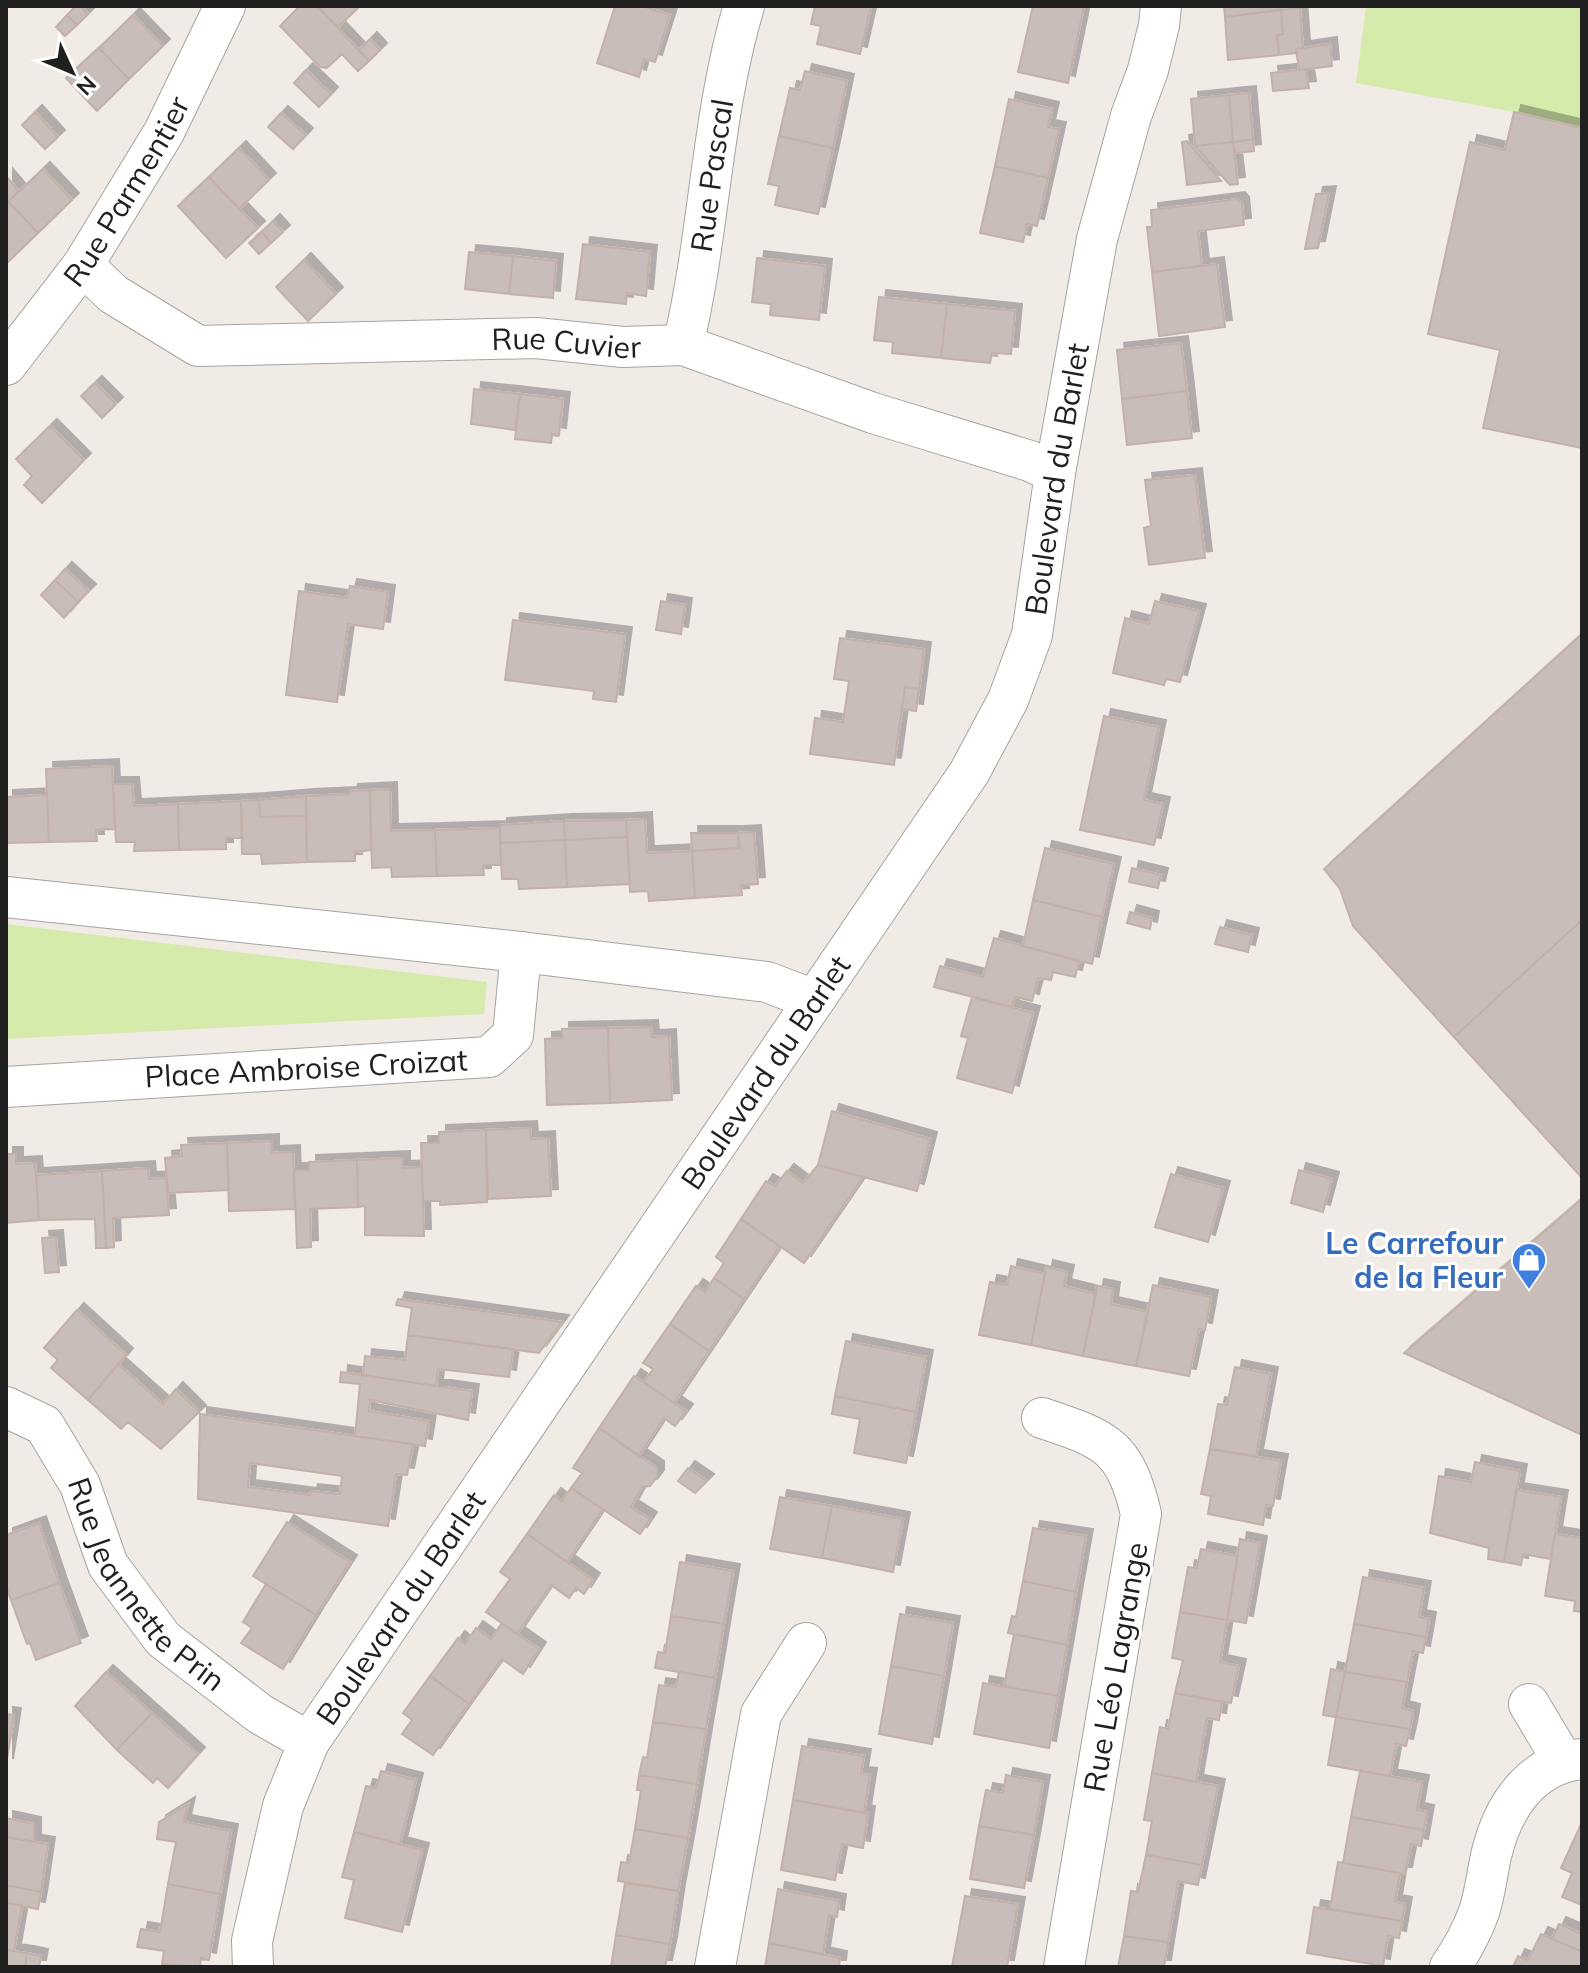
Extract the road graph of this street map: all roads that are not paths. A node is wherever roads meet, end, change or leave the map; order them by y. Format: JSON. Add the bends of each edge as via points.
{"nodes":[{"id":1,"x":225,"y":6,"type":"edge"},
{"id":2,"x":744,"y":6,"type":"edge"},
{"id":3,"x":1161,"y":6,"type":"edge"},
{"id":4,"x":83,"y":265,"type":"junction"},
{"id":5,"x":683,"y":345,"type":"junction"},
{"id":6,"x":6,"y":365,"type":"edge"},
{"id":7,"x":1055,"y":473,"type":"junction"},
{"id":8,"x":6,"y":897,"type":"edge"},
{"id":9,"x":521,"y":952,"type":"junction"},
{"id":10,"x":814,"y":1000,"type":"junction"},
{"id":11,"x":6,"y":1087,"type":"edge"},
{"id":12,"x":6,"y":1407,"type":"edge"},
{"id":13,"x":1042,"y":1418,"type":"dead end"},
{"id":14,"x":806,"y":1643,"type":"dead end"},
{"id":15,"x":1529,"y":1704,"type":"dead end"},
{"id":16,"x":309,"y":1742,"type":"junction"},
{"id":17,"x":1572,"y":1760,"type":"edge"},
{"id":18,"x":253,"y":1967,"type":"edge"},
{"id":19,"x":715,"y":1967,"type":"edge"},
{"id":20,"x":1064,"y":1967,"type":"edge"},
{"id":21,"x":1450,"y":1967,"type":"edge"}],
"edges":[{"from":1,"to":4,"type":"street","name":"Rue Parmentier","via":[[164,132]]},
{"from":2,"to":5,"type":"street","name":"Rue Pascal","via":[[734,38]]},
{"from":3,"to":7,"type":"street","name":"Boulevard du Barlet","via":[[1148,70],[1097,239]]},
{"from":4,"to":5,"type":"street","name":"Rue Cuvier","via":[[113,294],[198,346],[536,338],[623,347]]},
{"from":4,"to":6,"type":"street","name":"Rue Parmentier"},
{"from":5,"to":7,"type":"street","name":"Rue Cuvier"},
{"from":7,"to":10,"type":"street","name":"Boulevard du Barlet","via":[[1032,635],[1008,700],[969,773]]},
{"from":8,"to":9,"type":"street"},
{"from":9,"to":10,"type":"street","via":[[767,982]]},
{"from":9,"to":11,"type":"street","name":"Place Ambroise Croizat","via":[[513,1035],[489,1057]]},
{"from":10,"to":16,"type":"street","name":"Boulevard du Barlet"},
{"from":12,"to":16,"type":"street","name":"Rue Jeannette Prin","via":[[44,1425],[80,1485],[108,1565],[163,1639],[260,1714]]},
{"from":13,"to":20,"type":"street","name":"Rue Léo Lagrange","via":[[1092,1435],[1118,1456],[1134,1483],[1141,1514]]},
{"from":14,"to":19,"type":"street","via":[[761,1714]]},
{"from":15,"to":17,"type":"street"},
{"from":16,"to":18,"type":"street","name":"Boulevard du Barlet","via":[[283,1806],[252,1941]]},
{"from":17,"to":21,"type":"street","via":[[1543,1770],[1504,1818],[1479,1910]]}]}
